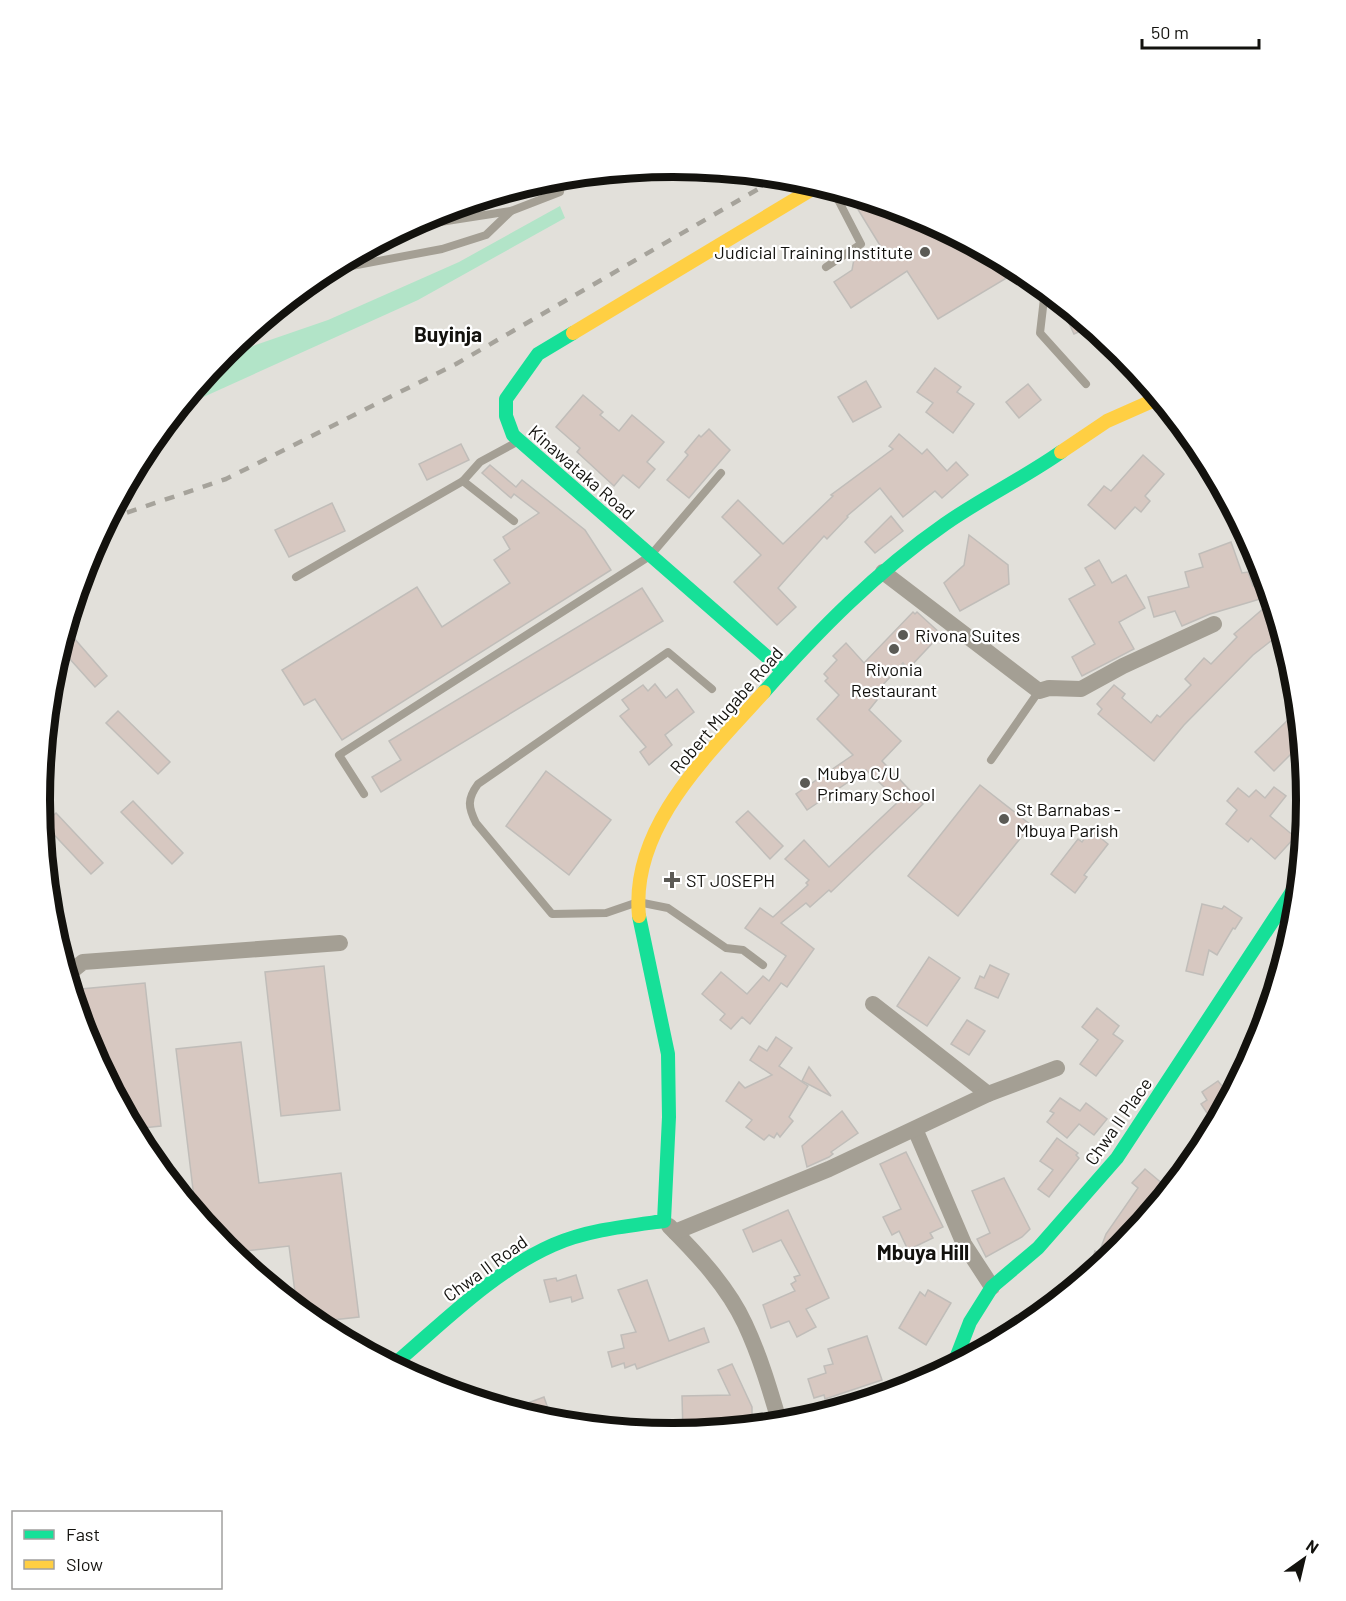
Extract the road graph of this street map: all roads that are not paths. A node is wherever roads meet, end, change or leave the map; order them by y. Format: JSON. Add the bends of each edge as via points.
{"nodes":[{"id":1,"x":561,"y":187,"type":"edge"},
{"id":2,"x":808,"y":192,"type":"edge"},
{"id":3,"x":838,"y":199,"type":"edge"},
{"id":4,"x":511,"y":211,"type":"junction"},
{"id":5,"x":439,"y":222,"type":"edge"},
{"id":6,"x":353,"y":266,"type":"edge"},
{"id":7,"x":826,"y":267,"type":"dead end"},
{"id":8,"x":1044,"y":300,"type":"edge"},
{"id":9,"x":1086,"y":384,"type":"dead end"},
{"id":10,"x":1152,"y":401,"type":"edge"},
{"id":11,"x":518,"y":441,"type":"junction"},
{"id":12,"x":721,"y":473,"type":"dead end"},
{"id":13,"x":463,"y":480,"type":"junction"},
{"id":14,"x":514,"y":521,"type":"dead end"},
{"id":15,"x":650,"y":556,"type":"junction"},
{"id":16,"x":884,"y":572,"type":"junction"},
{"id":17,"x":296,"y":577,"type":"dead end"},
{"id":18,"x":1214,"y":624,"type":"dead end"},
{"id":19,"x":782,"y":670,"type":"junction"},
{"id":20,"x":712,"y":689,"type":"dead end"},
{"id":21,"x":1039,"y":691,"type":"junction"},
{"id":22,"x":991,"y":760,"type":"dead end"},
{"id":23,"x":364,"y":794,"type":"dead end"},
{"id":24,"x":1289,"y":897,"type":"edge"},
{"id":25,"x":638,"y":902,"type":"junction"},
{"id":26,"x":340,"y":943,"type":"dead end"},
{"id":27,"x":763,"y":964,"type":"dead end"},
{"id":28,"x":73,"y":970,"type":"edge"},
{"id":29,"x":873,"y":1004,"type":"dead end"},
{"id":30,"x":1057,"y":1068,"type":"dead end"},
{"id":31,"x":987,"y":1094,"type":"junction"},
{"id":32,"x":915,"y":1129,"type":"junction"},
{"id":33,"x":669,"y":1226,"type":"junction"},
{"id":34,"x":992,"y":1287,"type":"junction"},
{"id":35,"x":957,"y":1356,"type":"edge"},
{"id":36,"x":398,"y":1361,"type":"edge"},
{"id":37,"x":777,"y":1415,"type":"edge"}],
"edges":[{"from":1,"to":4,"type":"lane","via":[[560,192]]},
{"from":2,"to":11,"type":"street","name":"Kinawataka Road","via":[[538,354],[506,399],[507,416]]},
{"from":3,"to":7,"type":"lane","via":[[861,244]]},
{"from":4,"to":5,"type":"lane"},
{"from":4,"to":6,"type":"lane","via":[[486,235],[442,249]]},
{"from":8,"to":9,"type":"lane","via":[[1040,333]]},
{"from":10,"to":16,"type":"street","name":"Robert Mugabe Road","via":[[1094,429],[945,524]]},
{"from":11,"to":13,"type":"lane","via":[[480,462]]},
{"from":11,"to":15,"type":"street","name":"Kinawataka Road"},
{"from":12,"to":15,"type":"lane"},
{"from":13,"to":14,"type":"lane"},
{"from":13,"to":17,"type":"lane"},
{"from":15,"to":19,"type":"street","name":"Kinawataka Road"},
{"from":15,"to":23,"type":"lane","via":[[339,755]]},
{"from":16,"to":19,"type":"street","name":"Robert Mugabe Road","via":[[843,607]]},
{"from":16,"to":21,"type":"street"},
{"from":18,"to":21,"type":"street","via":[[1081,689]]},
{"from":19,"to":25,"type":"street","name":"Robert Mugabe Road","via":[[669,806],[642,866]]},
{"from":20,"to":25,"type":"lane","via":[[668,652],[478,784],[470,794],[469,808],[476,823],[552,914],[606,913]]},
{"from":21,"to":22,"type":"lane"},
{"from":24,"to":34,"type":"street","name":"Chwa II Place","via":[[1118,1158],[1038,1248]]},
{"from":25,"to":27,"type":"lane","via":[[668,908],[726,948],[743,950]]},
{"from":25,"to":33,"type":"street","name":"Robert Mugabe Road","via":[[668,1053]]},
{"from":26,"to":28,"type":"street","via":[[83,962]]},
{"from":29,"to":31,"type":"street"},
{"from":30,"to":31,"type":"street"},
{"from":31,"to":32,"type":"street"},
{"from":32,"to":33,"type":"street","via":[[829,1169]]},
{"from":32,"to":34,"type":"street","via":[[964,1244]]},
{"from":33,"to":36,"type":"street","name":"Chwa II Road","via":[[604,1228],[550,1246],[472,1300]]},
{"from":33,"to":37,"type":"street","via":[[721,1284],[744,1322]]},
{"from":34,"to":35,"type":"street","name":"Chwa II Place","via":[[970,1322]]}]}
